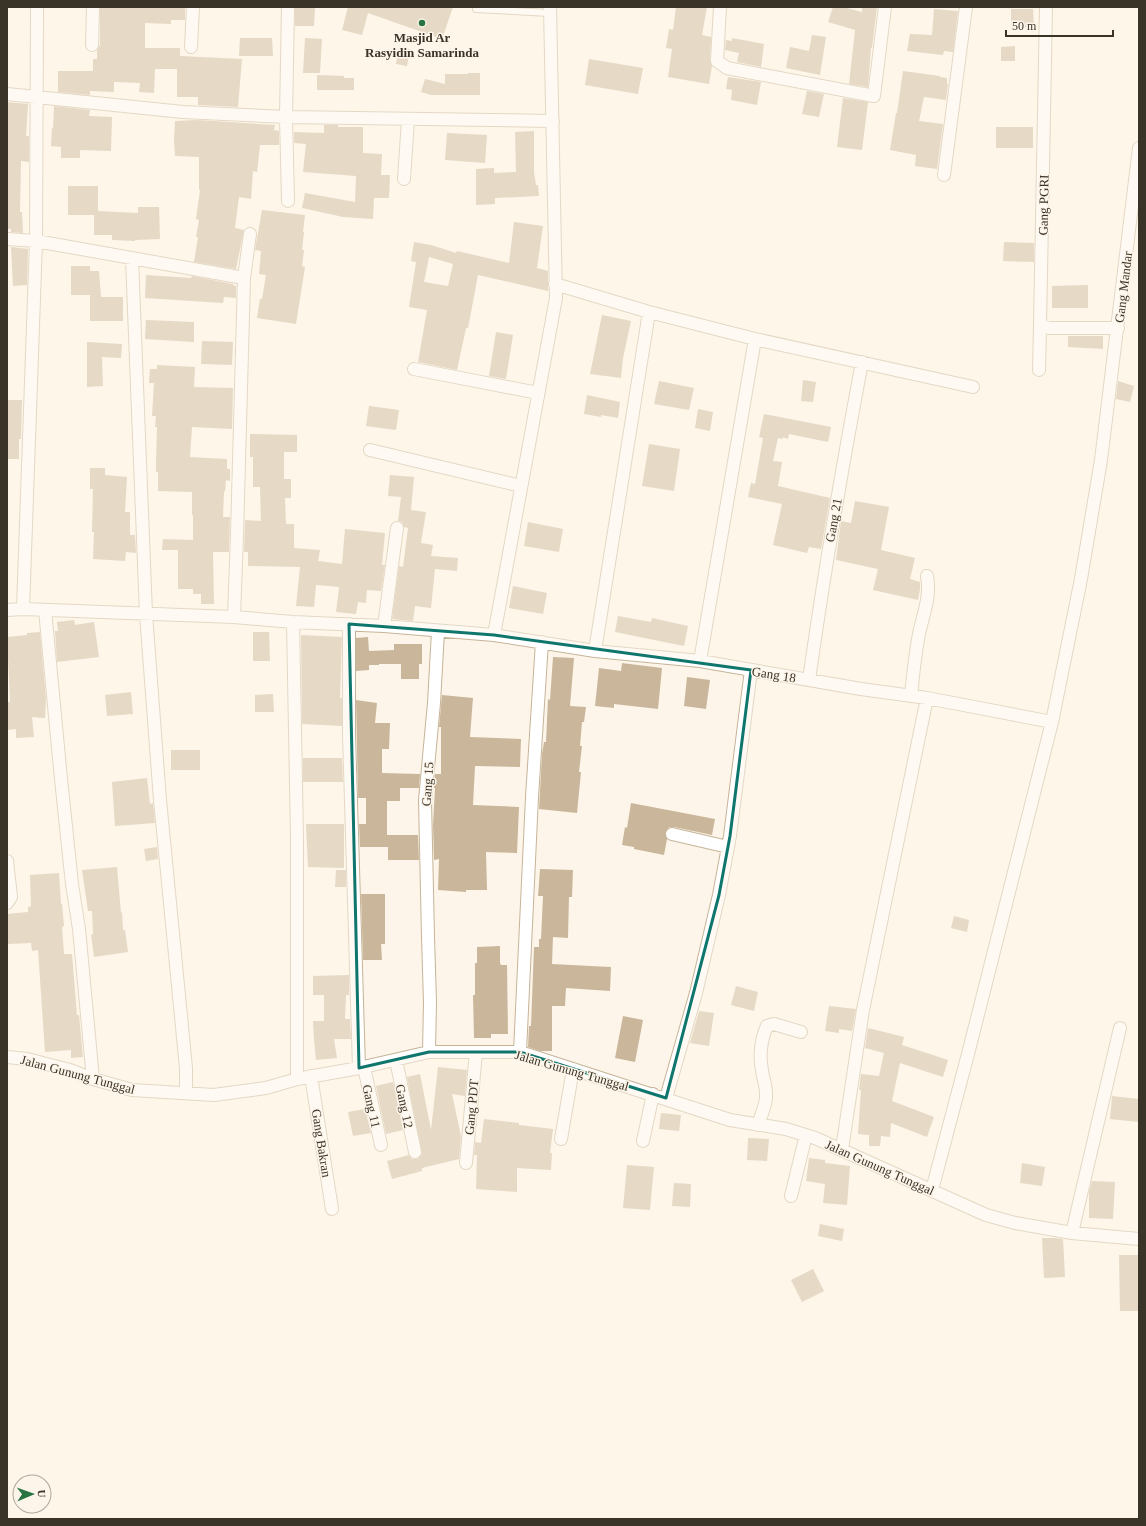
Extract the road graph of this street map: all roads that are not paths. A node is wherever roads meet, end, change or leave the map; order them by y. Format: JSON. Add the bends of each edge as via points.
{"nodes":[{"id":1,"x":38,"y":7,"type":"edge"},
{"id":2,"x":94,"y":7,"type":"edge"},
{"id":3,"x":193,"y":7,"type":"edge"},
{"id":4,"x":288,"y":7,"type":"edge"},
{"id":5,"x":720,"y":7,"type":"edge"},
{"id":6,"x":885,"y":7,"type":"edge"},
{"id":7,"x":966,"y":7,"type":"edge"},
{"id":8,"x":1046,"y":7,"type":"edge"},
{"id":9,"x":476,"y":9,"type":"dead end"},
{"id":10,"x":550,"y":10,"type":"edge"},
{"id":11,"x":92,"y":45,"type":"dead end"},
{"id":12,"x":191,"y":47,"type":"dead end"},
{"id":13,"x":7,"y":94,"type":"edge"},
{"id":14,"x":36,"y":96,"type":"junction"},
{"id":15,"x":286,"y":117,"type":"junction"},
{"id":16,"x":408,"y":120,"type":"junction"},
{"id":17,"x":553,"y":121,"type":"junction"},
{"id":18,"x":1139,"y":148,"type":"edge"},
{"id":19,"x":944,"y":174,"type":"dead end"},
{"id":20,"x":404,"y":179,"type":"dead end"},
{"id":21,"x":288,"y":201,"type":"dead end"},
{"id":22,"x":1135,"y":222,"type":"edge"},
{"id":23,"x":250,"y":234,"type":"dead end"},
{"id":24,"x":7,"y":239,"type":"edge"},
{"id":25,"x":36,"y":241,"type":"junction"},
{"id":26,"x":132,"y":259,"type":"junction"},
{"id":27,"x":244,"y":278,"type":"junction"},
{"id":28,"x":556,"y":284,"type":"junction"},
{"id":29,"x":648,"y":312,"type":"junction"},
{"id":30,"x":1040,"y":326,"type":"junction"},
{"id":31,"x":1118,"y":328,"type":"junction"},
{"id":32,"x":755,"y":339,"type":"junction"},
{"id":33,"x":862,"y":362,"type":"junction"},
{"id":34,"x":414,"y":369,"type":"dead end"},
{"id":35,"x":1038,"y":370,"type":"dead end"},
{"id":36,"x":973,"y":387,"type":"dead end"},
{"id":37,"x":538,"y":393,"type":"junction"},
{"id":38,"x":370,"y":450,"type":"dead end"},
{"id":39,"x":521,"y":486,"type":"junction"},
{"id":40,"x":397,"y":528,"type":"dead end"},
{"id":41,"x":927,"y":576,"type":"dead end"},
{"id":42,"x":23,"y":609,"type":"junction"},
{"id":43,"x":7,"y":610,"type":"edge"},
{"id":44,"x":45,"y":610,"type":"junction"},
{"id":45,"x":146,"y":614,"type":"junction"},
{"id":46,"x":234,"y":617,"type":"junction"},
{"id":47,"x":293,"y":622,"type":"junction"},
{"id":48,"x":348,"y":624,"type":"junction"},
{"id":49,"x":384,"y":626,"type":"junction"},
{"id":50,"x":438,"y":631,"type":"junction"},
{"id":51,"x":494,"y":635,"type":"junction"},
{"id":52,"x":542,"y":642,"type":"junction"},
{"id":53,"x":595,"y":651,"type":"junction"},
{"id":54,"x":700,"y":662,"type":"junction"},
{"id":55,"x":751,"y":670,"type":"junction"},
{"id":56,"x":809,"y":680,"type":"junction"},
{"id":57,"x":911,"y":696,"type":"junction"},
{"id":58,"x":927,"y":698,"type":"junction"},
{"id":59,"x":1052,"y":722,"type":"junction"},
{"id":60,"x":672,"y":834,"type":"dead end"},
{"id":61,"x":728,"y":847,"type":"junction"},
{"id":62,"x":7,"y":861,"type":"edge"},
{"id":63,"x":7,"y":902,"type":"edge"},
{"id":64,"x":1120,"y":1028,"type":"dead end"},
{"id":65,"x":801,"y":1032,"type":"dead end"},
{"id":66,"x":429,"y":1052,"type":"junction"},
{"id":67,"x":476,"y":1052,"type":"junction"},
{"id":68,"x":520,"y":1052,"type":"junction"},
{"id":69,"x":7,"y":1057,"type":"edge"},
{"id":70,"x":396,"y":1060,"type":"junction"},
{"id":71,"x":361,"y":1067,"type":"junction"},
{"id":72,"x":573,"y":1069,"type":"junction"},
{"id":73,"x":311,"y":1076,"type":"junction"},
{"id":74,"x":93,"y":1079,"type":"junction"},
{"id":75,"x":297,"y":1079,"type":"junction"},
{"id":76,"x":186,"y":1093,"type":"junction"},
{"id":77,"x":652,"y":1094,"type":"junction"},
{"id":78,"x":666,"y":1098,"type":"junction"},
{"id":79,"x":758,"y":1125,"type":"junction"},
{"id":80,"x":806,"y":1135,"type":"junction"},
{"id":81,"x":561,"y":1138,"type":"dead end"},
{"id":82,"x":643,"y":1141,"type":"dead end"},
{"id":83,"x":381,"y":1145,"type":"dead end"},
{"id":84,"x":842,"y":1149,"type":"junction"},
{"id":85,"x":414,"y":1152,"type":"dead end"},
{"id":86,"x":466,"y":1163,"type":"dead end"},
{"id":87,"x":932,"y":1190,"type":"junction"},
{"id":88,"x":791,"y":1196,"type":"dead end"},
{"id":89,"x":332,"y":1209,"type":"dead end"},
{"id":90,"x":1072,"y":1234,"type":"junction"},
{"id":91,"x":1139,"y":1240,"type":"edge"}],
"edges":[{"from":1,"to":14,"type":"street"},
{"from":2,"to":11,"type":"street"},
{"from":3,"to":12,"type":"street"},
{"from":4,"to":15,"type":"street"},
{"from":5,"to":6,"type":"street","via":[[717,61],[720,64],[727,68],[874,96]]},
{"from":7,"to":19,"type":"street"},
{"from":8,"to":30,"type":"street","name":"Gang PGRI"},
{"from":9,"to":10,"type":"lane"},
{"from":10,"to":17,"type":"street"},
{"from":13,"to":14,"type":"street"},
{"from":14,"to":15,"type":"street","via":[[183,112]]},
{"from":14,"to":25,"type":"street"},
{"from":15,"to":16,"type":"street"},
{"from":15,"to":21,"type":"street"},
{"from":16,"to":17,"type":"street"},
{"from":16,"to":20,"type":"street"},
{"from":17,"to":28,"type":"street"},
{"from":18,"to":22,"type":"street","name":"Gang Mandar"},
{"from":22,"to":31,"type":"street","name":"Gang Mandar","via":[[1123,280]]},
{"from":23,"to":27,"type":"street"},
{"from":24,"to":25,"type":"street"},
{"from":25,"to":26,"type":"street"},
{"from":25,"to":42,"type":"street"},
{"from":26,"to":27,"type":"street"},
{"from":26,"to":45,"type":"street"},
{"from":27,"to":46,"type":"street"},
{"from":28,"to":29,"type":"street"},
{"from":28,"to":37,"type":"street","via":[[556,298]]},
{"from":29,"to":32,"type":"street"},
{"from":29,"to":53,"type":"street"},
{"from":30,"to":31,"type":"street"},
{"from":30,"to":35,"type":"street","name":"Gang PGRI"},
{"from":31,"to":59,"type":"street","name":"Gang Mandar","via":[[1101,460]]},
{"from":32,"to":33,"type":"street"},
{"from":32,"to":54,"type":"street"},
{"from":33,"to":36,"type":"street"},
{"from":33,"to":56,"type":"street","name":"Gang 21","via":[[825,568]]},
{"from":34,"to":37,"type":"street"},
{"from":37,"to":39,"type":"street"},
{"from":38,"to":39,"type":"street"},
{"from":39,"to":51,"type":"street"},
{"from":40,"to":49,"type":"street"},
{"from":41,"to":57,"type":"street","via":[[928,599],[914,663]]},
{"from":42,"to":43,"type":"street","name":"Gang 18"},
{"from":42,"to":44,"type":"street","name":"Gang 18"},
{"from":44,"to":45,"type":"street","name":"Gang 18"},
{"from":44,"to":74,"type":"street"},
{"from":45,"to":46,"type":"street","name":"Gang 18"},
{"from":45,"to":76,"type":"street","via":[[160,800],[186,1068]]},
{"from":46,"to":47,"type":"street","name":"Gang 18"},
{"from":47,"to":48,"type":"street","name":"Gang 18"},
{"from":47,"to":75,"type":"street","via":[[297,838]]},
{"from":48,"to":49,"type":"street","name":"Gang 18"},
{"from":48,"to":71,"type":"street","name":"Gang 11","via":[[349,734]]},
{"from":49,"to":50,"type":"street","name":"Gang 18"},
{"from":50,"to":51,"type":"street","name":"Gang 18"},
{"from":50,"to":66,"type":"street","name":"Gang 15","via":[[425,800]]},
{"from":51,"to":52,"type":"street","name":"Gang 18"},
{"from":52,"to":53,"type":"street","name":"Gang 18"},
{"from":52,"to":68,"type":"street"},
{"from":53,"to":54,"type":"street","name":"Gang 18"},
{"from":54,"to":55,"type":"street","name":"Gang 18"},
{"from":55,"to":56,"type":"street","name":"Gang 18"},
{"from":55,"to":61,"type":"street"},
{"from":56,"to":57,"type":"street","name":"Gang 18"},
{"from":57,"to":58,"type":"street","name":"Gang 18"},
{"from":58,"to":59,"type":"street","name":"Gang 18"},
{"from":58,"to":84,"type":"street","via":[[863,1010]]},
{"from":59,"to":87,"type":"street","name":"Gang Mandar"},
{"from":60,"to":61,"type":"street"},
{"from":61,"to":78,"type":"street","via":[[696,993]]},
{"from":62,"to":63,"type":"street","via":[[11,896]]},
{"from":64,"to":90,"type":"street"},
{"from":65,"to":79,"type":"street","via":[[774,1024],[767,1026],[761,1062],[766,1096]]},
{"from":66,"to":67,"type":"street","name":"Jalan Gunung Tunggal"},
{"from":66,"to":70,"type":"street","name":"Jalan Gunung Tunggal"},
{"from":67,"to":68,"type":"street","name":"Jalan Gunung Tunggal"},
{"from":67,"to":86,"type":"street","name":"Gang PDT"},
{"from":68,"to":72,"type":"street","name":"Jalan Gunung Tunggal"},
{"from":69,"to":74,"type":"street","name":"Jalan Gunung Tunggal","via":[[63,1068]]},
{"from":70,"to":71,"type":"street","name":"Jalan Gunung Tunggal"},
{"from":70,"to":85,"type":"street","name":"Gang 12"},
{"from":71,"to":73,"type":"street","name":"Jalan Gunung Tunggal"},
{"from":71,"to":83,"type":"street","name":"Gang 11"},
{"from":72,"to":77,"type":"street","name":"Jalan Gunung Tunggal"},
{"from":72,"to":81,"type":"street"},
{"from":73,"to":75,"type":"street","name":"Jalan Gunung Tunggal"},
{"from":73,"to":89,"type":"street","name":"Gang Bakran"},
{"from":74,"to":76,"type":"street","name":"Jalan Gunung Tunggal","via":[[132,1090]]},
{"from":75,"to":76,"type":"street","name":"Jalan Gunung Tunggal","via":[[266,1088],[214,1095]]},
{"from":77,"to":78,"type":"street","name":"Jalan Gunung Tunggal"},
{"from":77,"to":82,"type":"street"},
{"from":78,"to":79,"type":"street","name":"Jalan Gunung Tunggal","via":[[730,1120]]},
{"from":79,"to":80,"type":"street","name":"Jalan Gunung Tunggal","via":[[786,1128]]},
{"from":80,"to":84,"type":"street","name":"Jalan Gunung Tunggal"},
{"from":80,"to":88,"type":"street"},
{"from":84,"to":87,"type":"street","name":"Jalan Gunung Tunggal"},
{"from":87,"to":90,"type":"street","name":"Jalan Gunung Tunggal","via":[[986,1215]]},
{"from":90,"to":91,"type":"street","name":"Jalan Gunung Tunggal"}]}
